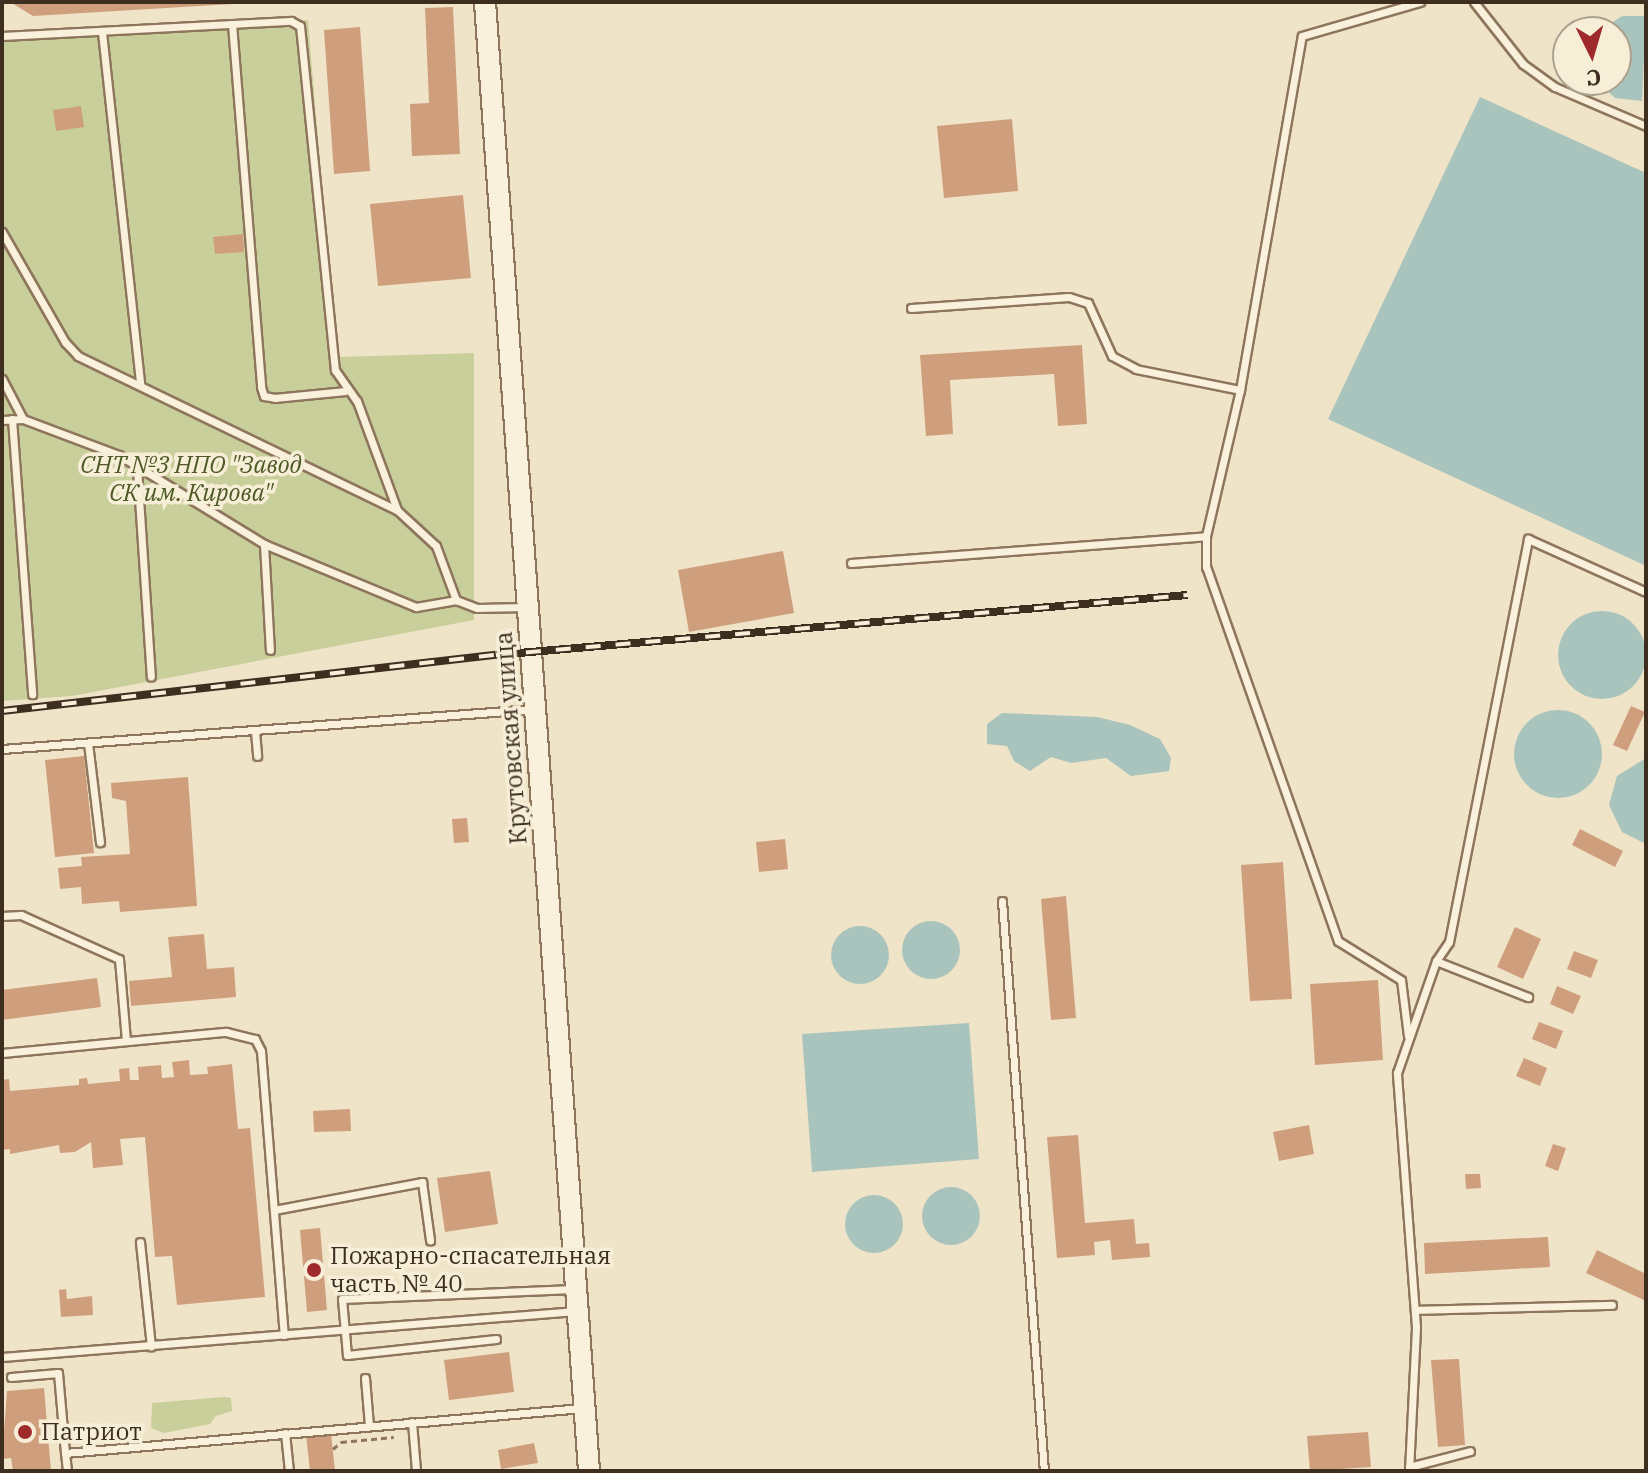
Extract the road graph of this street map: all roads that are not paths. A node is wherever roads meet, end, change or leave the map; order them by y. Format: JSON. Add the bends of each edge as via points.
{"nodes":[{"id":1,"x":485,"y":2,"type":"edge"},
{"id":2,"x":1420,"y":2,"type":"edge"},
{"id":3,"x":1474,"y":2,"type":"edge"},
{"id":4,"x":232,"y":24,"type":"junction"},
{"id":5,"x":102,"y":32,"type":"junction"},
{"id":6,"x":2,"y":36,"type":"edge"},
{"id":7,"x":1646,"y":126,"type":"edge"},
{"id":8,"x":2,"y":232,"type":"edge"},
{"id":9,"x":911,"y":308,"type":"dead end"},
{"id":10,"x":2,"y":379,"type":"edge"},
{"id":11,"x":140,"y":384,"type":"junction"},
{"id":12,"x":1240,"y":390,"type":"junction"},
{"id":13,"x":345,"y":391,"type":"junction"},
{"id":14,"x":12,"y":419,"type":"junction"},
{"id":15,"x":23,"y":419,"type":"junction"},
{"id":16,"x":2,"y":420,"type":"edge"},
{"id":17,"x":137,"y":468,"type":"junction"},
{"id":18,"x":397,"y":510,"type":"junction"},
{"id":19,"x":1206,"y":536,"type":"junction"},
{"id":20,"x":264,"y":544,"type":"junction"},
{"id":21,"x":851,"y":563,"type":"dead end"},
{"id":22,"x":1646,"y":592,"type":"edge"},
{"id":23,"x":456,"y":600,"type":"junction"},
{"id":24,"x":528,"y":607,"type":"junction"},
{"id":25,"x":270,"y":650,"type":"dead end"},
{"id":26,"x":151,"y":677,"type":"dead end"},
{"id":27,"x":32,"y":694,"type":"dead end"},
{"id":28,"x":535,"y":709,"type":"junction"},
{"id":29,"x":255,"y":731,"type":"junction"},
{"id":30,"x":88,"y":743,"type":"junction"},
{"id":31,"x":2,"y":749,"type":"edge"},
{"id":32,"x":257,"y":756,"type":"dead end"},
{"id":33,"x":100,"y":842,"type":"dead end"},
{"id":34,"x":1002,"y":901,"type":"dead end"},
{"id":35,"x":2,"y":916,"type":"edge"},
{"id":36,"x":1436,"y":961,"type":"junction"},
{"id":37,"x":1528,"y":997,"type":"dead end"},
{"id":38,"x":1408,"y":1036,"type":"junction"},
{"id":39,"x":126,"y":1041,"type":"junction"},
{"id":40,"x":2,"y":1053,"type":"edge"},
{"id":41,"x":274,"y":1210,"type":"junction"},
{"id":42,"x":430,"y":1240,"type":"dead end"},
{"id":43,"x":140,"y":1242,"type":"dead end"},
{"id":44,"x":576,"y":1289,"type":"junction"},
{"id":45,"x":1612,"y":1305,"type":"dead end"},
{"id":46,"x":578,"y":1310,"type":"junction"},
{"id":47,"x":1415,"y":1310,"type":"junction"},
{"id":48,"x":345,"y":1330,"type":"junction"},
{"id":49,"x":284,"y":1335,"type":"junction"},
{"id":50,"x":496,"y":1339,"type":"dead end"},
{"id":51,"x":151,"y":1346,"type":"junction"},
{"id":52,"x":2,"y":1357,"type":"edge"},
{"id":53,"x":11,"y":1377,"type":"dead end"},
{"id":54,"x":365,"y":1378,"type":"dead end"},
{"id":55,"x":585,"y":1408,"type":"junction"},
{"id":56,"x":412,"y":1422,"type":"junction"},
{"id":57,"x":369,"y":1426,"type":"junction"},
{"id":58,"x":285,"y":1433,"type":"junction"},
{"id":59,"x":1470,"y":1451,"type":"dead end"},
{"id":60,"x":65,"y":1453,"type":"junction"},
{"id":61,"x":1409,"y":1469,"type":"edge"},
{"id":62,"x":67,"y":1471,"type":"edge"},
{"id":63,"x":289,"y":1471,"type":"edge"},
{"id":64,"x":416,"y":1471,"type":"edge"},
{"id":65,"x":589,"y":1471,"type":"edge"},
{"id":66,"x":1044,"y":1471,"type":"edge"}],
"edges":[{"from":1,"to":24,"type":"street","name":"Крутовская улица"},
{"from":2,"to":12,"type":"lane","via":[[1302,36]]},
{"from":3,"to":7,"type":"lane","via":[[1523,64],[1555,87]]},
{"from":4,"to":5,"type":"lane"},
{"from":4,"to":13,"type":"lane","via":[[291,21],[305,34],[335,370]]},
{"from":4,"to":13,"type":"lane","via":[[261,387],[264,396],[275,398]]},
{"from":5,"to":6,"type":"lane"},
{"from":5,"to":11,"type":"lane"},
{"from":8,"to":11,"type":"lane","via":[[65,342],[78,356]]},
{"from":9,"to":12,"type":"lane","via":[[1069,297],[1088,303],[1112,356],[1136,369]]},
{"from":10,"to":15,"type":"lane"},
{"from":11,"to":18,"type":"lane"},
{"from":12,"to":19,"type":"lane"},
{"from":13,"to":18,"type":"lane","via":[[357,401]]},
{"from":14,"to":15,"type":"lane"},
{"from":14,"to":16,"type":"lane"},
{"from":14,"to":27,"type":"lane"},
{"from":15,"to":17,"type":"lane"},
{"from":17,"to":20,"type":"lane"},
{"from":17,"to":26,"type":"lane"},
{"from":18,"to":23,"type":"lane","via":[[436,546]]},
{"from":19,"to":21,"type":"lane"},
{"from":19,"to":38,"type":"lane","via":[[1206,567],[1338,941],[1401,980]]},
{"from":20,"to":23,"type":"lane","via":[[416,607]]},
{"from":20,"to":25,"type":"lane"},
{"from":22,"to":36,"type":"lane","via":[[1528,539],[1449,942]]},
{"from":23,"to":24,"type":"lane","via":[[477,608]]},
{"from":24,"to":28,"type":"street","name":"Крутовская улица"},
{"from":28,"to":29,"type":"lane"},
{"from":28,"to":44,"type":"street","name":"Крутовская улица"},
{"from":29,"to":30,"type":"lane"},
{"from":29,"to":32,"type":"lane"},
{"from":30,"to":31,"type":"lane"},
{"from":30,"to":33,"type":"lane"},
{"from":34,"to":66,"type":"lane"},
{"from":35,"to":39,"type":"lane","via":[[21,915],[119,959]]},
{"from":36,"to":37,"type":"lane"},
{"from":36,"to":38,"type":"lane"},
{"from":38,"to":47,"type":"lane","via":[[1397,1073]]},
{"from":39,"to":40,"type":"lane"},
{"from":39,"to":41,"type":"lane","via":[[226,1032],[255,1039],[261,1051]]},
{"from":41,"to":42,"type":"lane","via":[[422,1182]]},
{"from":41,"to":49,"type":"lane"},
{"from":43,"to":51,"type":"lane"},
{"from":44,"to":46,"type":"street","name":"Крутовская улица"},
{"from":44,"to":48,"type":"lane","via":[[342,1299]]},
{"from":45,"to":47,"type":"lane"},
{"from":46,"to":48,"type":"lane"},
{"from":46,"to":55,"type":"street","name":"Крутовская улица"},
{"from":47,"to":61,"type":"lane"},
{"from":48,"to":49,"type":"lane"},
{"from":48,"to":50,"type":"lane","via":[[347,1355]]},
{"from":49,"to":51,"type":"lane"},
{"from":51,"to":52,"type":"lane"},
{"from":53,"to":60,"type":"lane","via":[[58,1373]]},
{"from":54,"to":57,"type":"lane"},
{"from":55,"to":56,"type":"lane"},
{"from":55,"to":65,"type":"street","name":"Крутовская улица"},
{"from":56,"to":57,"type":"lane"},
{"from":56,"to":64,"type":"lane"},
{"from":57,"to":58,"type":"lane"},
{"from":58,"to":60,"type":"lane"},
{"from":58,"to":63,"type":"lane"},
{"from":59,"to":61,"type":"lane"},
{"from":60,"to":62,"type":"lane"}]}
